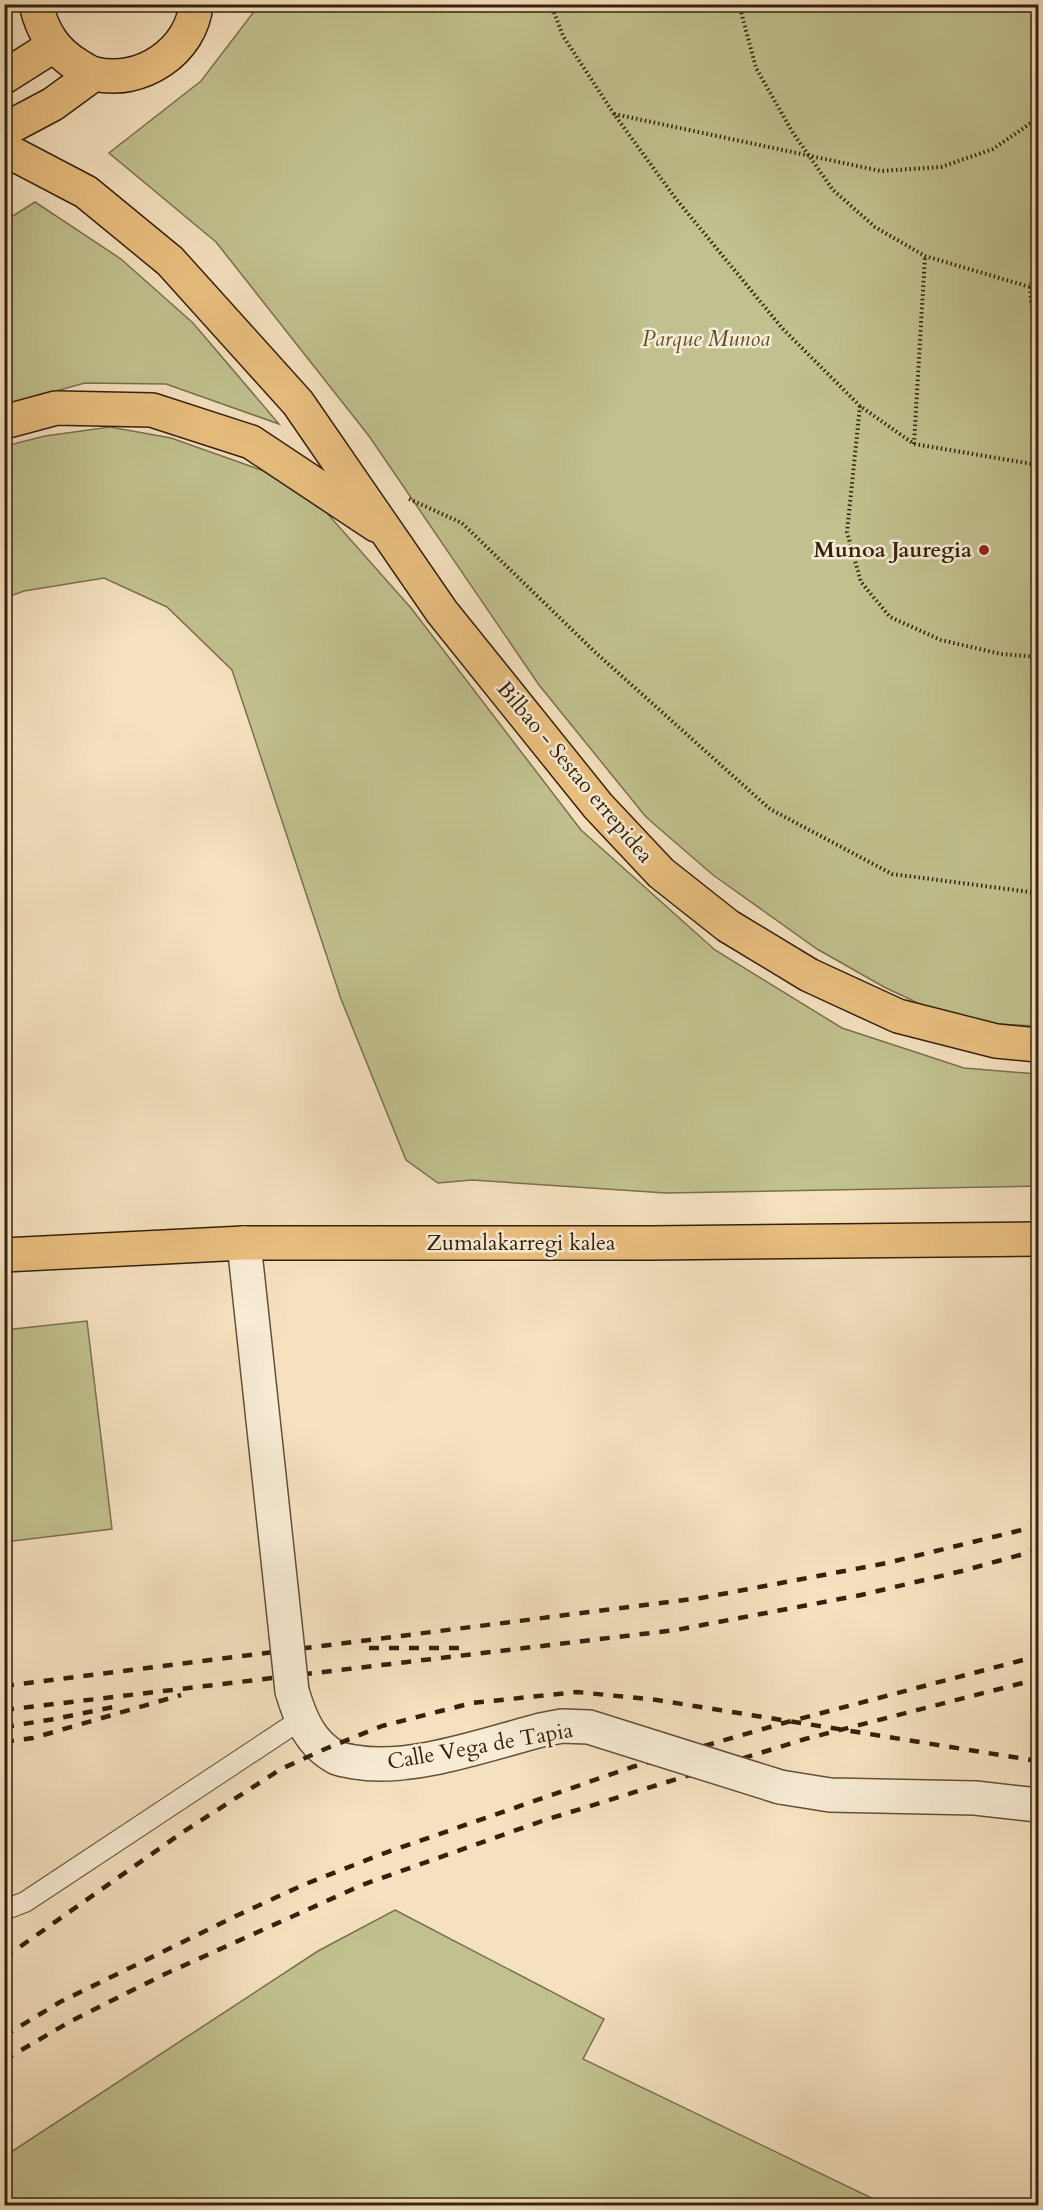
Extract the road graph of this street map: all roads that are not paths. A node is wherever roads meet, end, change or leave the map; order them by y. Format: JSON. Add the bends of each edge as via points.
{"nodes":[{"id":1,"x":36,"y":4,"type":"edge"},
{"id":2,"x":196,"y":4,"type":"edge"},
{"id":3,"x":53,"y":46,"type":"junction"},
{"id":4,"x":94,"y":74,"type":"junction"},
{"id":5,"x":4,"y":77,"type":"edge"},
{"id":6,"x":4,"y":130,"type":"edge"},
{"id":7,"x":4,"y":149,"type":"edge"},
{"id":8,"x":4,"y":422,"type":"edge"},
{"id":9,"x":390,"y":534,"type":"junction"},
{"id":10,"x":1038,"y":1045,"type":"edge"},
{"id":11,"x":1038,"y":1239,"type":"edge"},
{"id":12,"x":244,"y":1244,"type":"junction"},
{"id":13,"x":4,"y":1254,"type":"edge"},
{"id":14,"x":296,"y":1706,"type":"junction"},
{"id":15,"x":1038,"y":1805,"type":"edge"},
{"id":16,"x":4,"y":1910,"type":"edge"}],
"edges":[{"from":1,"to":3,"type":"main road","via":[[40,23]]},
{"from":2,"to":4,"type":"main road","via":[[184,40],[165,60],[140,73]]},
{"from":3,"to":4,"type":"main road","via":[[68,60]]},
{"from":3,"to":5,"type":"main road"},
{"from":4,"to":6,"type":"main road","via":[[53,104]]},
{"from":7,"to":9,"type":"main road","name":"Bilbao - Sestao errepidea","via":[[87,192],[170,261],[298,403]]},
{"from":8,"to":9,"type":"main road","via":[[56,408],[152,410],[251,442]]},
{"from":9,"to":10,"type":"main road","name":"Bilbao - Sestao errepidea","via":[[442,612],[598,806],[661,873],[719,919],[809,975],[898,1016],[996,1041]]},
{"from":11,"to":12,"type":"main road","name":"Zumalakarregi kalea"},
{"from":12,"to":13,"type":"main road","name":"Zumalakarregi kalea"},
{"from":12,"to":14,"type":"street","bridge":true},
{"from":14,"to":15,"type":"street","name":"Calle Vega de Tapia","bridge":true,"via":[[316,1740],[338,1758],[373,1765],[416,1762],[562,1726],[589,1727],[780,1787],[830,1795],[975,1798]]},
{"from":14,"to":16,"type":"lane","via":[[25,1902]]}]}
